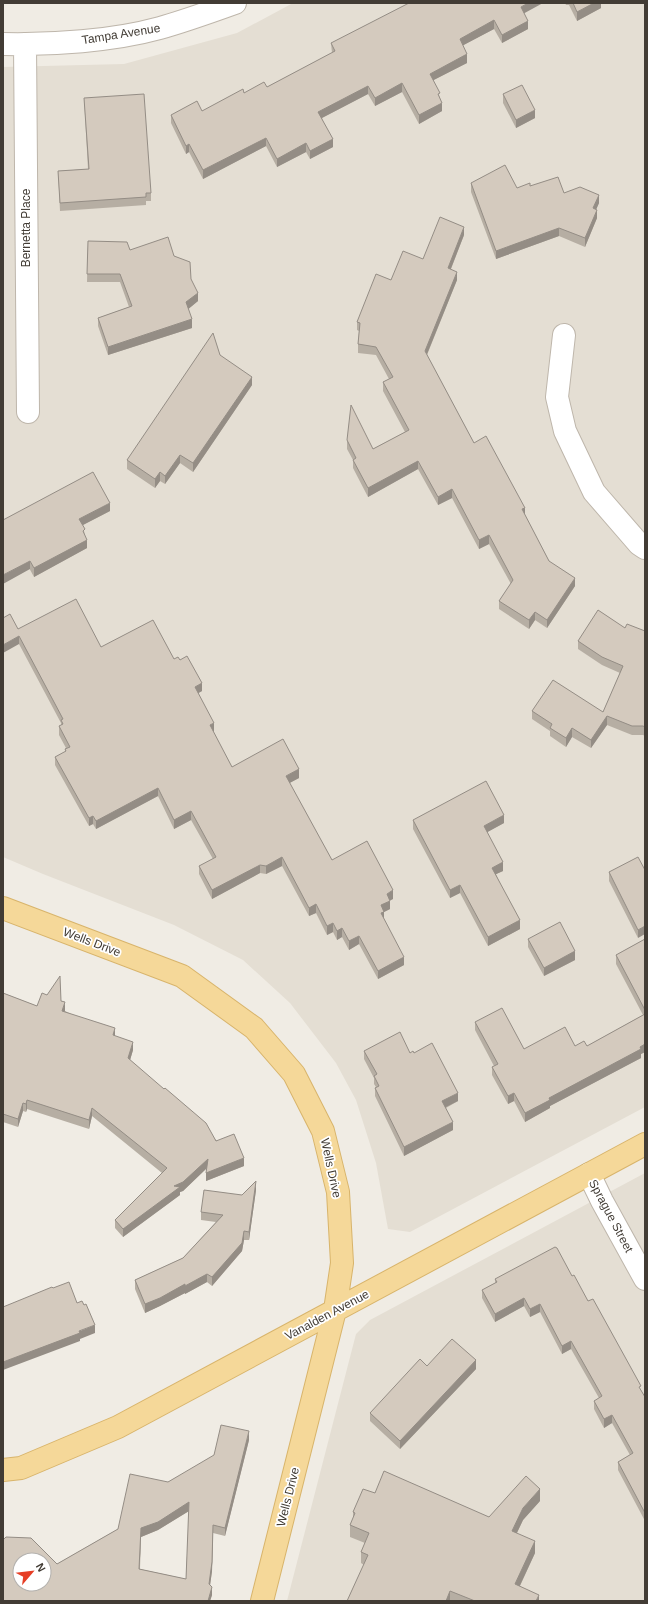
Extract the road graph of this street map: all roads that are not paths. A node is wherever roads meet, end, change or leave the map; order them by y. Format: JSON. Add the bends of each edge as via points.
{"nodes":[{"id":1,"x":235,"y":3,"type":"edge"},
{"id":2,"x":3,"y":44,"type":"edge"},
{"id":3,"x":25,"y":44,"type":"junction"},
{"id":4,"x":564,"y":335,"type":"dead end"},
{"id":5,"x":28,"y":412,"type":"dead end"},
{"id":6,"x":645,"y":548,"type":"edge"},
{"id":7,"x":3,"y":908,"type":"edge"},
{"id":8,"x":645,"y":1144,"type":"edge"},
{"id":9,"x":589,"y":1174,"type":"junction"},
{"id":10,"x":645,"y":1279,"type":"edge"},
{"id":11,"x":335,"y":1310,"type":"junction"},
{"id":12,"x":3,"y":1470,"type":"edge"},
{"id":13,"x":262,"y":1601,"type":"edge"}],
"edges":[{"from":1,"to":3,"type":"street","name":"Tampa Avenue","via":[[159,29],[105,38]]},
{"from":2,"to":3,"type":"street","name":"Tampa Avenue"},
{"from":3,"to":5,"type":"street","name":"Bernetta Place"},
{"from":4,"to":6,"type":"street","via":[[557,397],[565,431],[594,492]]},
{"from":7,"to":11,"type":"main road","name":"Wells Drive","via":[[182,976],[254,1028],[294,1074],[323,1131],[338,1192],[342,1263]]},
{"from":8,"to":9,"type":"main road","name":"Vanalden Avenue"},
{"from":9,"to":10,"type":"street","name":"Sprague Street"},
{"from":9,"to":11,"type":"main road","name":"Vanalden Avenue"},
{"from":11,"to":12,"type":"main road","name":"Vanalden Avenue","via":[[118,1427],[21,1468]]},
{"from":11,"to":13,"type":"main road","name":"Wells Drive"}]}
